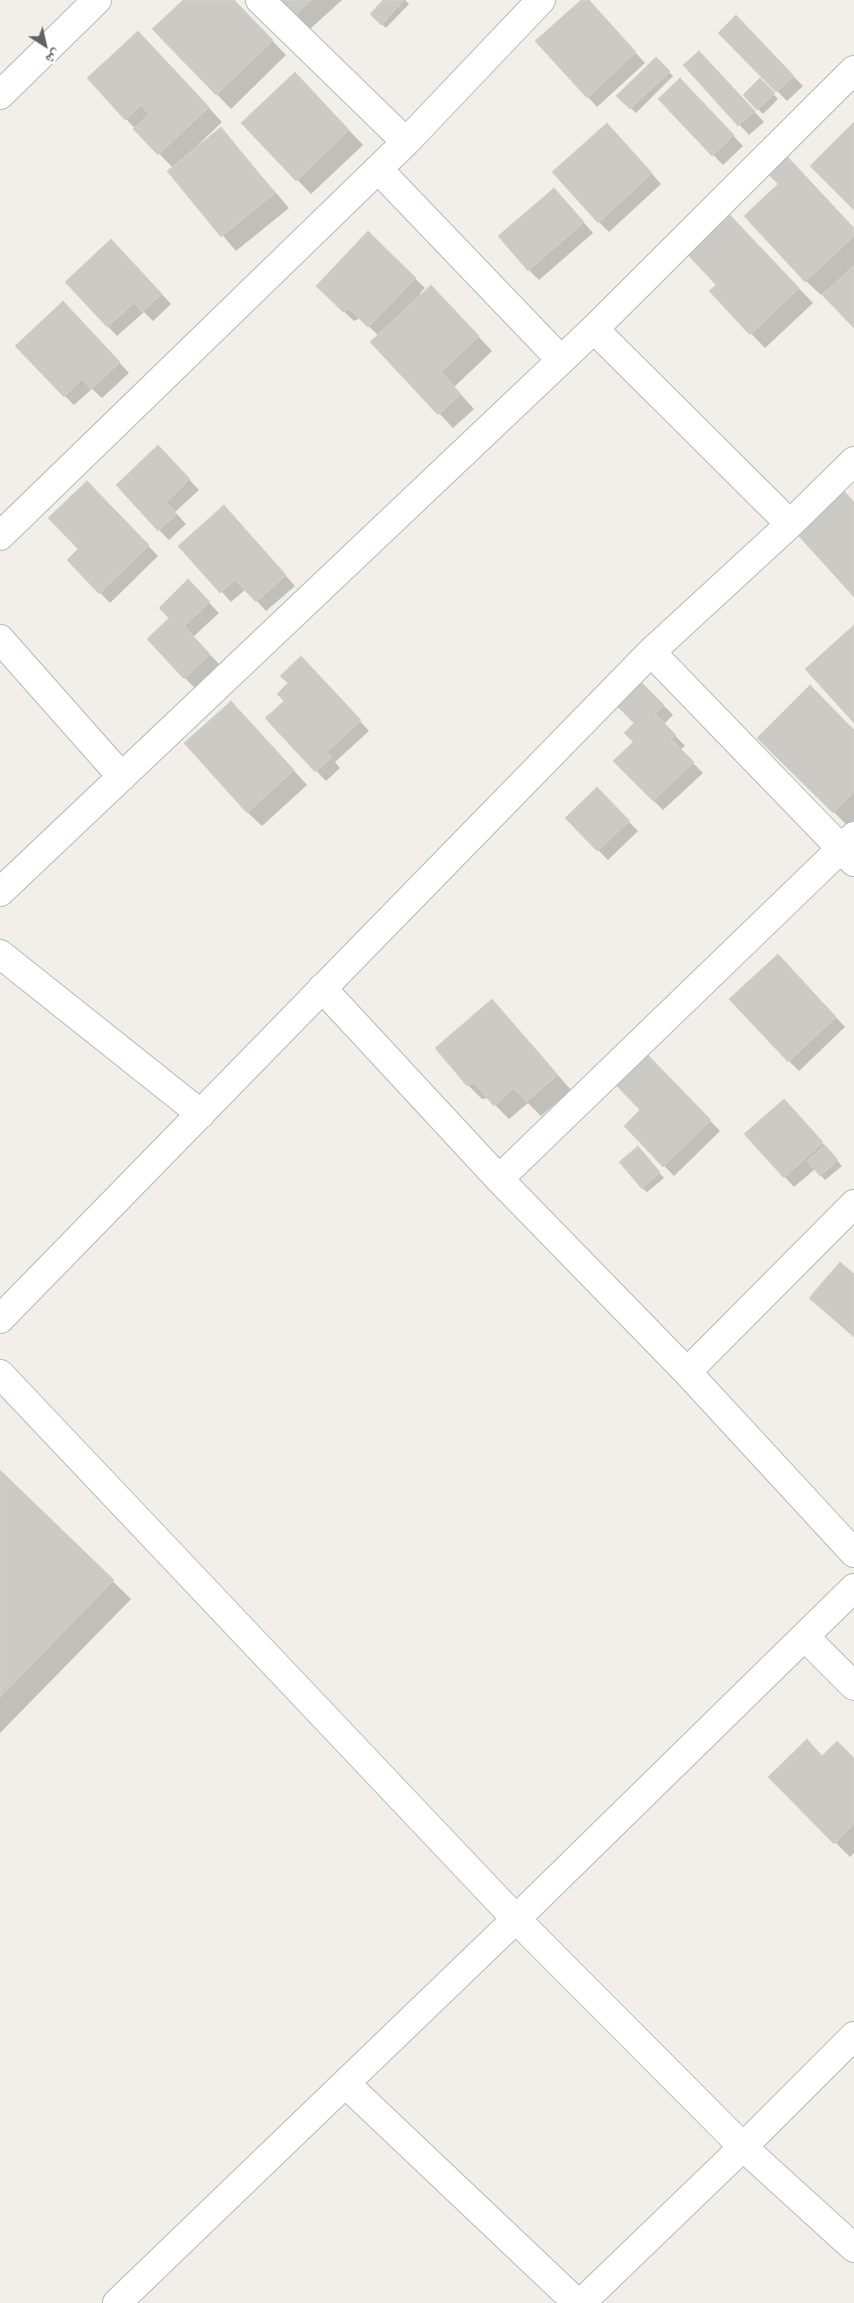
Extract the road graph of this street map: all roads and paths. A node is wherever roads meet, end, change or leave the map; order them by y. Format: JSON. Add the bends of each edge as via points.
{"nodes":[{"id":1,"x":97,"y":0,"type":"edge"},
{"id":2,"x":260,"y":0,"type":"edge"},
{"id":3,"x":541,"y":0,"type":"edge"},
{"id":4,"x":854,"y":70,"type":"edge"},
{"id":5,"x":0,"y":95,"type":"edge"},
{"id":6,"x":406,"y":142,"type":"junction"},
{"id":7,"x":378,"y":169,"type":"junction"},
{"id":8,"x":594,"y":329,"type":"junction"},
{"id":9,"x":561,"y":360,"type":"junction"},
{"id":10,"x":854,"y":461,"type":"edge"},
{"id":11,"x":790,"y":524,"type":"junction"},
{"id":12,"x":0,"y":536,"type":"edge"},
{"id":13,"x":0,"y":639,"type":"edge"},
{"id":14,"x":652,"y":652,"type":"junction"},
{"id":15,"x":122,"y":777,"type":"junction"},
{"id":16,"x":850,"y":849,"type":"edge"},
{"id":17,"x":0,"y":892,"type":"edge"},
{"id":18,"x":0,"y":954,"type":"edge"},
{"id":19,"x":322,"y":988,"type":"junction"},
{"id":20,"x":201,"y":1114,"type":"junction"},
{"id":21,"x":499,"y":1179,"type":"junction"},
{"id":22,"x":854,"y":1204,"type":"edge"},
{"id":23,"x":0,"y":1320,"type":"edge"},
{"id":24,"x":687,"y":1372,"type":"junction"},
{"id":25,"x":0,"y":1374,"type":"edge"},
{"id":26,"x":854,"y":1553,"type":"edge"},
{"id":27,"x":854,"y":1588,"type":"edge"},
{"id":28,"x":804,"y":1637,"type":"junction"},
{"id":29,"x":854,"y":1686,"type":"edge"},
{"id":30,"x":516,"y":1919,"type":"junction"},
{"id":31,"x":854,"y":2036,"type":"edge"},
{"id":32,"x":346,"y":2084,"type":"junction"},
{"id":33,"x":743,"y":2147,"type":"junction"},
{"id":34,"x":854,"y":2248,"type":"edge"},
{"id":35,"x":117,"y":2303,"type":"edge"},
{"id":36,"x":577,"y":2303,"type":"edge"},
{"id":37,"x":581,"y":2303,"type":"edge"}],
"edges":[{"from":1,"to":5,"type":"street"},
{"from":2,"to":6,"type":"street"},
{"from":3,"to":6,"type":"street"},
{"from":4,"to":8,"type":"street"},
{"from":6,"to":7,"type":"street"},
{"from":7,"to":9,"type":"street"},
{"from":7,"to":12,"type":"street"},
{"from":8,"to":9,"type":"street"},
{"from":8,"to":11,"type":"street"},
{"from":9,"to":15,"type":"street"},
{"from":10,"to":11,"type":"street"},
{"from":11,"to":14,"type":"street"},
{"from":13,"to":15,"type":"street"},
{"from":14,"to":16,"type":"street"},
{"from":14,"to":19,"type":"street"},
{"from":15,"to":17,"type":"street"},
{"from":16,"to":21,"type":"street"},
{"from":18,"to":20,"type":"street"},
{"from":19,"to":20,"type":"street"},
{"from":19,"to":21,"type":"street"},
{"from":20,"to":23,"type":"street"},
{"from":21,"to":24,"type":"street"},
{"from":22,"to":24,"type":"street"},
{"from":24,"to":26,"type":"street"},
{"from":25,"to":30,"type":"street"},
{"from":27,"to":28,"type":"street"},
{"from":28,"to":29,"type":"street"},
{"from":28,"to":30,"type":"street"},
{"from":30,"to":32,"type":"street"},
{"from":30,"to":33,"type":"street"},
{"from":31,"to":33,"type":"street"},
{"from":32,"to":35,"type":"street"},
{"from":32,"to":36,"type":"street"},
{"from":33,"to":34,"type":"street"},
{"from":33,"to":37,"type":"street"}]}
